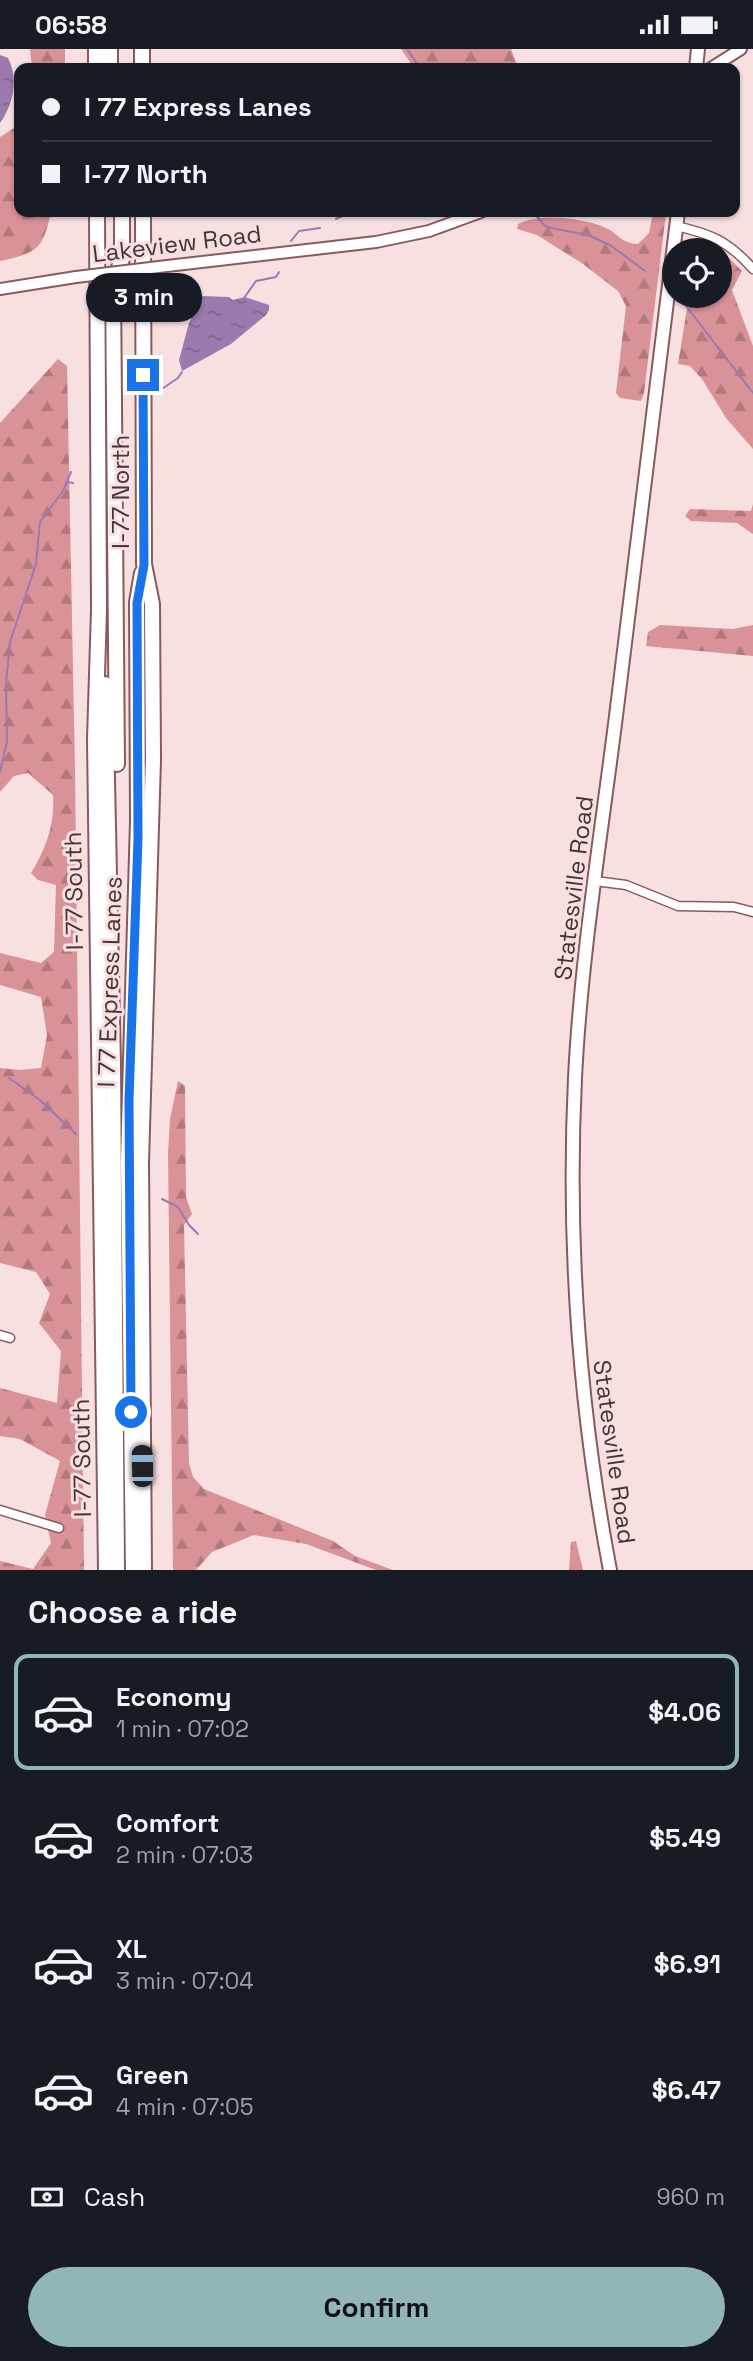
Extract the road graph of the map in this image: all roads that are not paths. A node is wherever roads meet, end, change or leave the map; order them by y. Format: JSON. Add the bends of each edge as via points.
{"nodes":[{"id":1,"x":741,"y":49,"type":"edge"},
{"id":2,"x":719,"y":63,"type":"edge"},
{"id":3,"x":97,"y":217,"type":"edge"},
{"id":4,"x":114,"y":217,"type":"edge"},
{"id":5,"x":121,"y":217,"type":"edge"},
{"id":6,"x":143,"y":217,"type":"edge"},
{"id":7,"x":467,"y":217,"type":"edge"},
{"id":8,"x":677,"y":217,"type":"edge"},
{"id":9,"x":676,"y":226,"type":"junction"},
{"id":10,"x":118,"y":239,"type":"junction"},
{"id":11,"x":753,"y":269,"type":"edge"},
{"id":12,"x":118,"y":272,"type":"junction"},
{"id":13,"x":0,"y":289,"type":"edge"},
{"id":14,"x":118,"y":305,"type":"junction"},
{"id":15,"x":144,"y":565,"type":"junction"},
{"id":16,"x":99,"y":610,"type":"junction"},
{"id":17,"x":137,"y":877,"type":"junction"},
{"id":18,"x":595,"y":881,"type":"junction"},
{"id":19,"x":110,"y":902,"type":"junction"},
{"id":20,"x":753,"y":912,"type":"edge"},
{"id":21,"x":0,"y":1335,"type":"edge"},
{"id":22,"x":10,"y":1338,"type":"dead end"},
{"id":23,"x":0,"y":1510,"type":"edge"},
{"id":24,"x":59,"y":1528,"type":"dead end"},
{"id":25,"x":106,"y":1570,"type":"edge"},
{"id":26,"x":117,"y":1570,"type":"edge"},
{"id":27,"x":132,"y":1570,"type":"edge"},
{"id":28,"x":144,"y":1570,"type":"edge"},
{"id":29,"x":610,"y":1570,"type":"edge"}],
"edges":[{"from":1,"to":2,"type":"main road"},
{"from":3,"to":16,"type":"highway","name":"I-77 South"},
{"from":4,"to":10,"type":"highway"},
{"from":5,"to":10,"type":"highway"},
{"from":6,"to":15,"type":"highway","name":"I-77 North"},
{"from":7,"to":12,"type":"main road","name":"Lakeview Road","bridge":true,"via":[[376,242]]},
{"from":8,"to":9,"type":"main road","name":"Statesville Road"},
{"from":9,"to":11,"type":"street","via":[[721,240]]},
{"from":9,"to":18,"type":"main road","name":"Statesville Road"},
{"from":10,"to":12,"type":"highway","via":[[114,260]]},
{"from":12,"to":13,"type":"main road","name":"Lakeview Road","bridge":true},
{"from":12,"to":14,"type":"highway","via":[[113,285]]},
{"from":14,"to":17,"type":"highway","via":[[131,856]]},
{"from":14,"to":19,"type":"highway","via":[[116,879]]},
{"from":15,"to":17,"type":"highway","name":"I 77 Express Lanes","via":[[137,603]]},
{"from":15,"to":28,"type":"highway","name":"I-77 North","via":[[152,604],[153,760],[141,1162]]},
{"from":16,"to":19,"type":"highway","name":"I 77 Express Lanes","via":[[107,718]]},
{"from":16,"to":25,"type":"highway","name":"I-77 South","via":[[95,739]]},
{"from":17,"to":27,"type":"highway","name":"I 77 Express Lanes","via":[[128,1162]]},
{"from":18,"to":20,"type":"street","via":[[626,885],[678,906]]},
{"from":18,"to":29,"type":"main road","name":"Statesville Road","via":[[578,1037],[572,1201],[582,1385]]},
{"from":19,"to":26,"type":"highway","name":"I 77 Express Lanes"},
{"from":21,"to":22,"type":"street"},
{"from":23,"to":24,"type":"street"}]}
